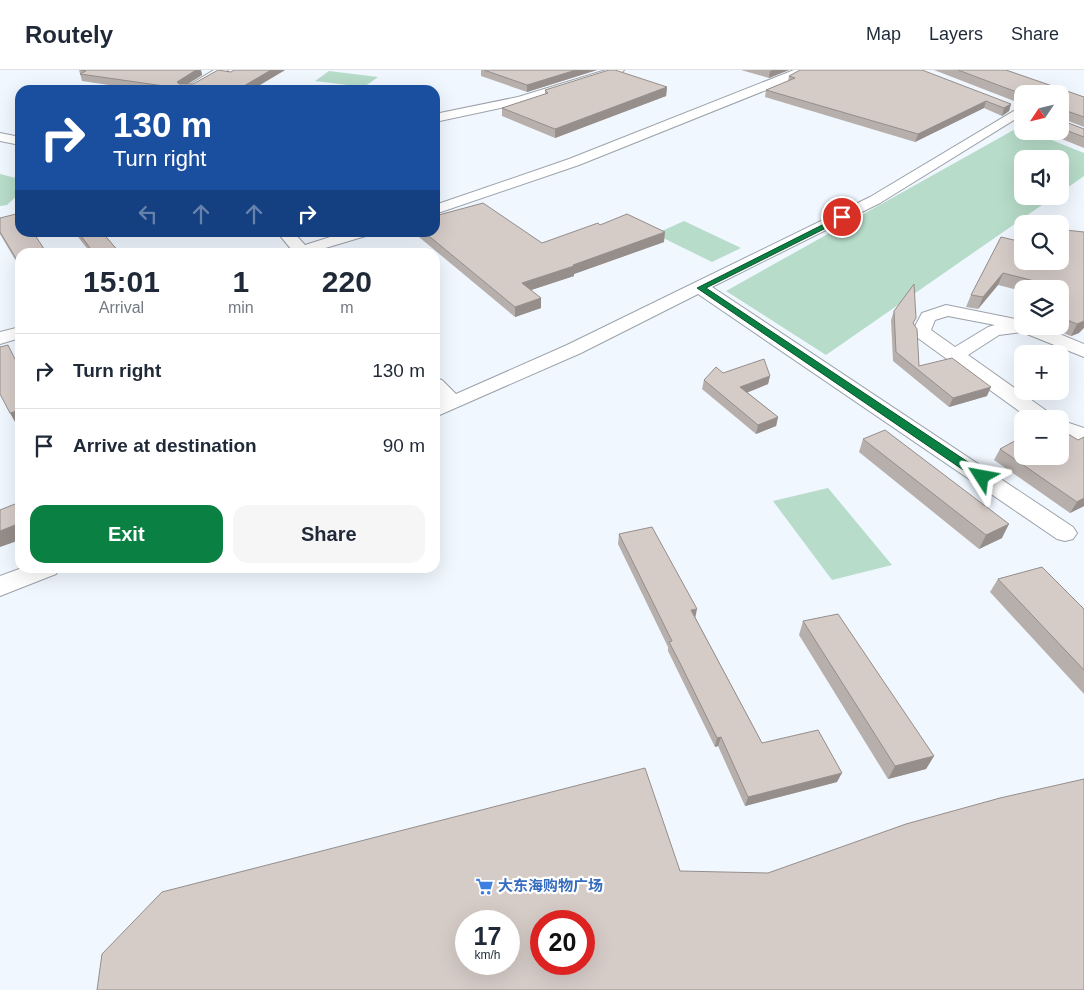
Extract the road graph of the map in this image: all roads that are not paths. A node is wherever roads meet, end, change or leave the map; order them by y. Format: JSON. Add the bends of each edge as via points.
{"nodes":[{"id":1,"x":222,"y":70,"type":"edge"},
{"id":2,"x":618,"y":70,"type":"edge"},
{"id":3,"x":801,"y":70,"type":"edge"},
{"id":4,"x":196,"y":85,"type":"edge"},
{"id":5,"x":1005,"y":103,"type":"edge"},
{"id":6,"x":1014,"y":107,"type":"edge"},
{"id":7,"x":1014,"y":115,"type":"edge"},
{"id":8,"x":440,"y":117,"type":"edge"},
{"id":9,"x":0,"y":137,"type":"edge"},
{"id":10,"x":15,"y":140,"type":"edge"},
{"id":11,"x":440,"y":208,"type":"edge"},
{"id":12,"x":288,"y":237,"type":"edge"},
{"id":13,"x":348,"y":237,"type":"edge"},
{"id":14,"x":298,"y":248,"type":"edge"},
{"id":15,"x":314,"y":248,"type":"edge"},
{"id":16,"x":701,"y":288,"type":"junction"},
{"id":17,"x":1014,"y":324,"type":"edge"},
{"id":18,"x":1014,"y":328,"type":"edge"},
{"id":19,"x":15,"y":334,"type":"edge"},
{"id":20,"x":1045,"y":335,"type":"edge"},
{"id":21,"x":0,"y":338,"type":"edge"},
{"id":22,"x":1084,"y":351,"type":"edge"},
{"id":23,"x":955,"y":355,"type":"junction"},
{"id":24,"x":440,"y":389,"type":"edge"},
{"id":25,"x":454,"y":402,"type":"junction"},
{"id":26,"x":440,"y":409,"type":"edge"},
{"id":27,"x":1031,"y":410,"type":"edge"},
{"id":28,"x":1069,"y":430,"type":"edge"},
{"id":29,"x":1084,"y":436,"type":"edge"},
{"id":30,"x":1065,"y":533,"type":"dead end"},
{"id":31,"x":34,"y":573,"type":"edge"},
{"id":32,"x":0,"y":586,"type":"edge"}],
"edges":[{"from":1,"to":4,"type":"lane"},
{"from":2,"to":8,"type":"lane","via":[[520,100]]},
{"from":3,"to":11,"type":"lane","via":[[574,162]]},
{"from":5,"to":6,"type":"lane"},
{"from":7,"to":16,"type":"lane","via":[[875,200]]},
{"from":9,"to":10,"type":"lane"},
{"from":12,"to":14,"type":"lane"},
{"from":13,"to":15,"type":"lane"},
{"from":16,"to":25,"type":"lane"},
{"from":16,"to":30,"type":"lane"},
{"from":17,"to":23,"type":"lane","via":[[946,310],[928,318],[921,332]]},
{"from":18,"to":23,"type":"lane","via":[[994,331]]},
{"from":19,"to":21,"type":"lane"},
{"from":20,"to":22,"type":"lane"},
{"from":23,"to":27,"type":"lane"},
{"from":24,"to":25,"type":"lane"},
{"from":25,"to":26,"type":"lane"},
{"from":28,"to":29,"type":"lane"},
{"from":31,"to":32,"type":"lane"}]}
